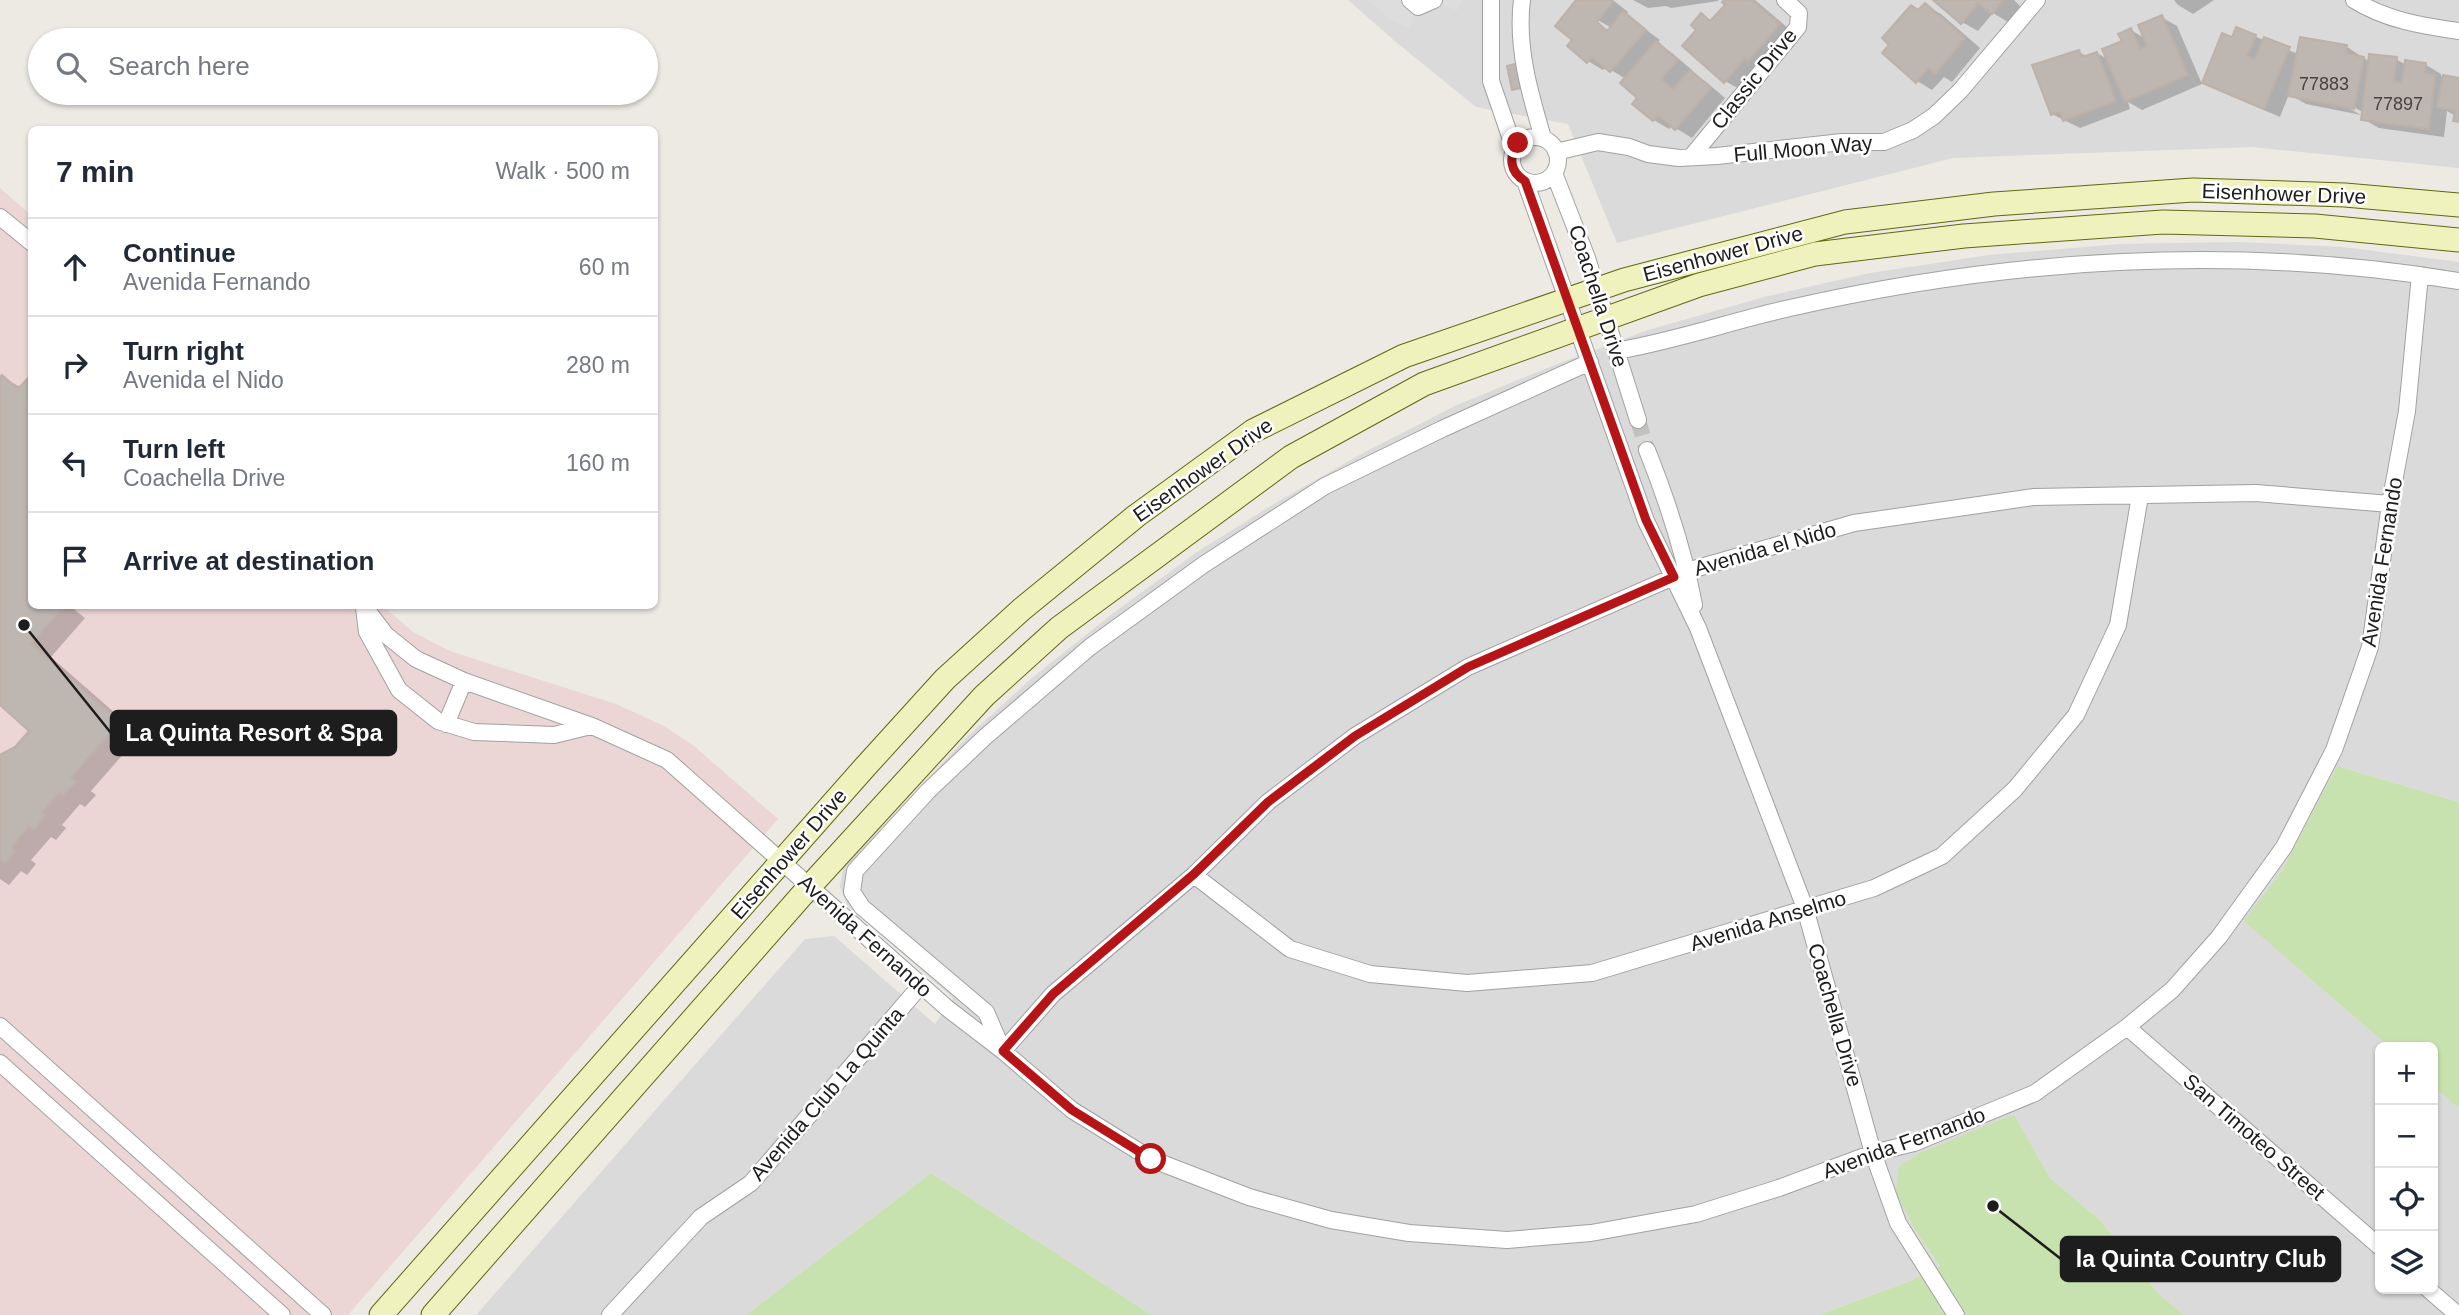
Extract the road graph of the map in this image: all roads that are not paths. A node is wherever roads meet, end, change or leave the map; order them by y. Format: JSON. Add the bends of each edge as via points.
{"nodes":[{"id":1,"x":1410,"y":0,"type":"edge"},
{"id":2,"x":1434,"y":0,"type":"edge"},
{"id":3,"x":1491,"y":0,"type":"edge"},
{"id":4,"x":1522,"y":0,"type":"edge"},
{"id":5,"x":1785,"y":0,"type":"edge"},
{"id":6,"x":2037,"y":0,"type":"edge"},
{"id":7,"x":2354,"y":0,"type":"edge"},
{"id":8,"x":2459,"y":31,"type":"edge"},
{"id":9,"x":1543,"y":138,"type":"junction"},
{"id":10,"x":1514,"y":148,"type":"junction"},
{"id":11,"x":1556,"y":152,"type":"junction"},
{"id":12,"x":1691,"y":157,"type":"junction"},
{"id":13,"x":1554,"y":173,"type":"junction"},
{"id":14,"x":1525,"y":181,"type":"junction"},
{"id":15,"x":2459,"y":205,"type":"edge"},
{"id":16,"x":0,"y":217,"type":"edge"},
{"id":17,"x":28,"y":240,"type":"edge"},
{"id":18,"x":2459,"y":240,"type":"edge"},
{"id":19,"x":2420,"y":275,"type":"junction"},
{"id":20,"x":2459,"y":281,"type":"edge"},
{"id":21,"x":1596,"y":289,"type":"junction"},
{"id":22,"x":1567,"y":299,"type":"junction"},
{"id":23,"x":1606,"y":319,"type":"junction"},
{"id":24,"x":1578,"y":329,"type":"junction"},
{"id":25,"x":1616,"y":351,"type":"junction"},
{"id":26,"x":1590,"y":362,"type":"junction"},
{"id":27,"x":1638,"y":420,"type":"tunnel mouth"},
{"id":28,"x":1647,"y":450,"type":"tunnel mouth"},
{"id":29,"x":2140,"y":496,"type":"junction"},
{"id":30,"x":2390,"y":505,"type":"junction"},
{"id":31,"x":1680,"y":574,"type":"junction"},
{"id":32,"x":364,"y":609,"type":"edge"},
{"id":33,"x":366,"y":609,"type":"edge"},
{"id":34,"x":464,"y":681,"type":"junction"},
{"id":35,"x":446,"y":724,"type":"junction"},
{"id":36,"x":592,"y":726,"type":"junction"},
{"id":37,"x":782,"y":862,"type":"junction"},
{"id":38,"x":1194,"y":874,"type":"junction"},
{"id":39,"x":810,"y":886,"type":"junction"},
{"id":40,"x":1805,"y":908,"type":"junction"},
{"id":41,"x":921,"y":985,"type":"junction"},
{"id":42,"x":0,"y":1027,"type":"edge"},
{"id":43,"x":2127,"y":1027,"type":"junction"},
{"id":44,"x":1003,"y":1051,"type":"junction"},
{"id":45,"x":0,"y":1063,"type":"edge"},
{"id":46,"x":1873,"y":1153,"type":"junction"},
{"id":47,"x":2375,"y":1243,"type":"edge"},
{"id":48,"x":2434,"y":1294,"type":"edge"},
{"id":49,"x":282,"y":1315,"type":"edge"},
{"id":50,"x":323,"y":1315,"type":"edge"},
{"id":51,"x":381,"y":1315,"type":"edge"},
{"id":52,"x":433,"y":1315,"type":"edge"},
{"id":53,"x":610,"y":1315,"type":"edge"},
{"id":54,"x":1956,"y":1315,"type":"edge"},
{"id":55,"x":2458,"y":1315,"type":"edge"}],
"edges":[{"from":1,"to":2,"type":"street","via":[[1418,7]]},
{"from":3,"to":10,"type":"street","name":"Coachella Drive","via":[[1491,81]]},
{"from":4,"to":9,"type":"street","via":[[1520,26],[1528,86]]},
{"from":5,"to":12,"type":"street","name":"Classic Drive","via":[[1799,13],[1798,27]]},
{"from":6,"to":12,"type":"street","name":"Full Moon Way","via":[[1960,91],[1913,130],[1884,142]]},
{"from":7,"to":8,"type":"street","via":[[2373,12],[2424,27]]},
{"from":9,"to":10,"type":"street","via":[[1523,139]]},
{"from":9,"to":11,"type":"street"},
{"from":10,"to":14,"type":"street","name":"Coachella Drive","via":[[1513,167]]},
{"from":11,"to":12,"type":"street","name":"Full Moon Way","via":[[1598,142],[1648,154]]},
{"from":11,"to":13,"type":"street","name":"Coachella Drive"},
{"from":13,"to":14,"type":"street","via":[[1544,181]]},
{"from":13,"to":21,"type":"street","name":"Coachella Drive"},
{"from":14,"to":22,"type":"street","name":"Coachella Drive"},
{"from":15,"to":21,"type":"main road","name":"Eisenhower Drive","via":[[2345,195],[2193,190],[1994,204],[1845,222]]},
{"from":16,"to":17,"type":"street"},
{"from":18,"to":23,"type":"main road","name":"Eisenhower Drive","via":[[2315,226],[2163,222],[1964,236],[1815,254],[1699,285]]},
{"from":19,"to":20,"type":"street"},
{"from":19,"to":25,"type":"street","via":[[2338,265],[2229,260],[2096,262],[1922,282],[1790,308]]},
{"from":19,"to":30,"type":"street","name":"Avenida Fernando","via":[[2407,411]]},
{"from":21,"to":22,"type":"main road","name":"Eisenhower Drive"},
{"from":21,"to":23,"type":"street","name":"Coachella Drive"},
{"from":22,"to":24,"type":"street","name":"Coachella Drive"},
{"from":22,"to":37,"type":"main road","name":"Eisenhower Drive","via":[[1404,356],[1252,431],[1136,516],[945,679]]},
{"from":23,"to":24,"type":"main road","name":"Eisenhower Drive"},
{"from":23,"to":25,"type":"street","name":"Coachella Drive"},
{"from":24,"to":26,"type":"street","name":"Coachella Drive"},
{"from":24,"to":39,"type":"main road","name":"Eisenhower Drive","via":[[1424,384],[1291,457],[1171,544],[1059,628],[984,696]]},
{"from":25,"to":27,"type":"street","name":"Coachella Drive"},
{"from":26,"to":31,"type":"street","name":"Coachella Drive","via":[[1646,520]]},
{"from":26,"to":44,"type":"street","name":"Avenida Fernando","via":[[1325,486],[1203,565],[1090,647],[985,737],[855,871],[852,891],[862,907],[985,1012]]},
{"from":28,"to":31,"type":"street","name":"Coachella Drive","via":[[1662,489]]},
{"from":29,"to":30,"type":"street","name":"Avenida el Nido","via":[[2256,493]]},
{"from":29,"to":31,"type":"street","name":"Avenida el Nido","via":[[2034,497],[1854,523]]},
{"from":29,"to":40,"type":"street","name":"Avenida Anselmo","via":[[2118,625],[2076,715],[2015,789],[1942,856],[1874,888]]},
{"from":30,"to":43,"type":"street","name":"Avenida Fernando","via":[[2370,648],[2334,750],[2284,847],[2219,937],[2172,990]]},
{"from":31,"to":38,"type":"street","name":"Avenida el Nido","via":[[1468,667],[1355,736],[1268,802]]},
{"from":31,"to":40,"type":"street","name":"Coachella Drive"},
{"from":32,"to":35,"type":"street","name":"Avenida Fernando","via":[[367,632],[399,690]]},
{"from":33,"to":34,"type":"street","name":"Avenida Fernando","via":[[386,635],[416,659]]},
{"from":34,"to":35,"type":"street"},
{"from":34,"to":36,"type":"street","name":"Avenida Fernando"},
{"from":35,"to":36,"type":"street","name":"Avenida Fernando","via":[[474,732],[554,736]]},
{"from":36,"to":37,"type":"street","name":"Avenida Fernando","via":[[667,760]]},
{"from":37,"to":39,"type":"street","name":"Avenida Fernando"},
{"from":37,"to":51,"type":"main road","name":"Eisenhower Drive"},
{"from":38,"to":40,"type":"street","name":"Avenida Anselmo","via":[[1290,949],[1370,974],[1467,983],[1592,973]]},
{"from":38,"to":44,"type":"street","name":"Avenida el Nido","via":[[1053,994]]},
{"from":39,"to":41,"type":"street","name":"Avenida Fernando"},
{"from":39,"to":52,"type":"main road","name":"Eisenhower Drive"},
{"from":40,"to":46,"type":"street","name":"Coachella Drive"},
{"from":41,"to":44,"type":"street","name":"Avenida Fernando"},
{"from":41,"to":53,"type":"street","name":"Avenida Club La Quinta","via":[[751,1183],[701,1217]]},
{"from":42,"to":50,"type":"street"},
{"from":43,"to":46,"type":"street","name":"Avenida Fernando","via":[[2035,1093],[1914,1143]]},
{"from":43,"to":47,"type":"street","name":"San Timoteo Street"},
{"from":44,"to":46,"type":"street","name":"Avenida Fernando","via":[[1072,1110],[1151,1159],[1248,1197],[1331,1220],[1409,1233],[1507,1240],[1591,1233],[1696,1214]]},
{"from":45,"to":49,"type":"street"},
{"from":46,"to":54,"type":"street","name":"Coachella Drive","via":[[1898,1223]]},
{"from":48,"to":55,"type":"street"}]}
